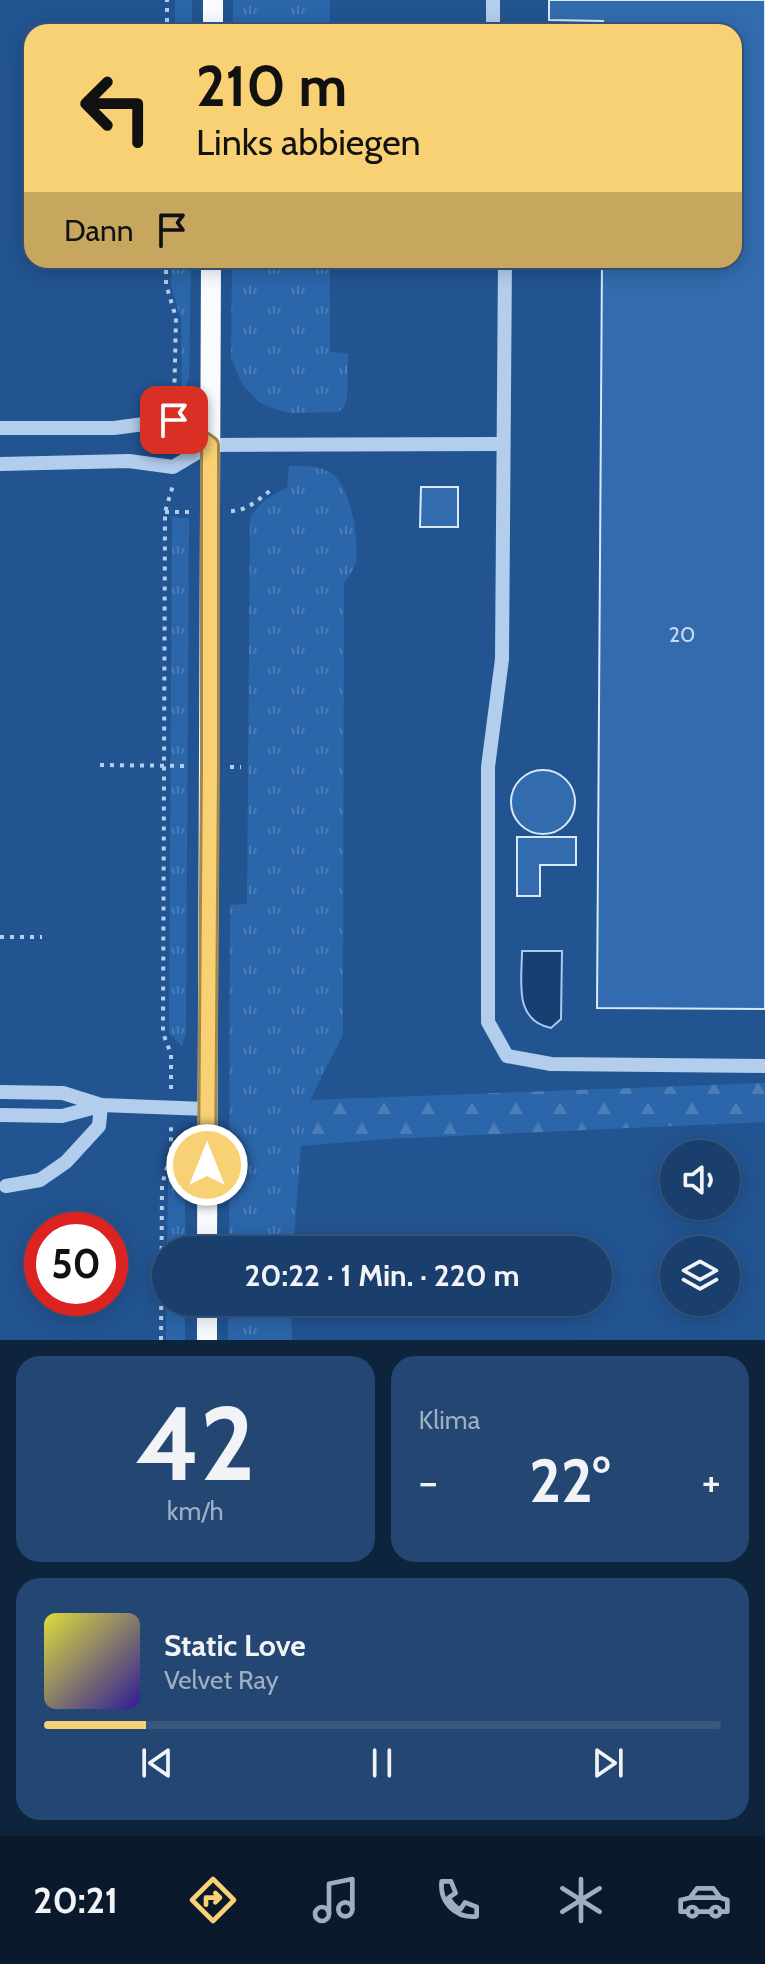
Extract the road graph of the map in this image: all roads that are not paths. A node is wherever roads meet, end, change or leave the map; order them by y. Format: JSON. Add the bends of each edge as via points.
{"nodes":[{"id":1,"x":213,"y":0,"type":"edge"},
{"id":2,"x":493,"y":0,"type":"edge"},
{"id":3,"x":213,"y":24,"type":"edge"},
{"id":4,"x":493,"y":24,"type":"edge"},
{"id":5,"x":211,"y":268,"type":"edge"},
{"id":6,"x":505,"y":268,"type":"edge"},
{"id":7,"x":0,"y":428,"type":"edge"},
{"id":8,"x":503,"y":444,"type":"junction"},
{"id":9,"x":210,"y":445,"type":"junction"},
{"id":10,"x":0,"y":464,"type":"edge"},
{"id":11,"x":765,"y":1066,"type":"edge"},
{"id":12,"x":0,"y":1092,"type":"edge"},
{"id":13,"x":101,"y":1105,"type":"junction"},
{"id":14,"x":206,"y":1109,"type":"junction"},
{"id":15,"x":0,"y":1115,"type":"edge"},
{"id":16,"x":6,"y":1186,"type":"dead end"},
{"id":17,"x":207,"y":1236,"type":"edge"},
{"id":18,"x":207,"y":1316,"type":"edge"},
{"id":19,"x":207,"y":1340,"type":"edge"}],
"edges":[{"from":1,"to":3,"type":"main road"},
{"from":2,"to":4,"type":"street"},
{"from":5,"to":9,"type":"main road"},
{"from":6,"to":8,"type":"street"},
{"from":7,"to":9,"type":"street","via":[[114,428],[174,420]]},
{"from":8,"to":9,"type":"street"},
{"from":8,"to":11,"type":"street","via":[[502,659],[488,767],[488,1022],[507,1056],[551,1064]]},
{"from":9,"to":10,"type":"street","via":[[173,467],[129,461]]},
{"from":9,"to":14,"type":"main road"},
{"from":12,"to":13,"type":"street","via":[[63,1093]]},
{"from":13,"to":14,"type":"street"},
{"from":13,"to":15,"type":"street","via":[[62,1116]]},
{"from":13,"to":16,"type":"street","via":[[99,1126],[66,1162],[40,1180]]},
{"from":14,"to":17,"type":"main road"},
{"from":18,"to":19,"type":"main road"}]}
